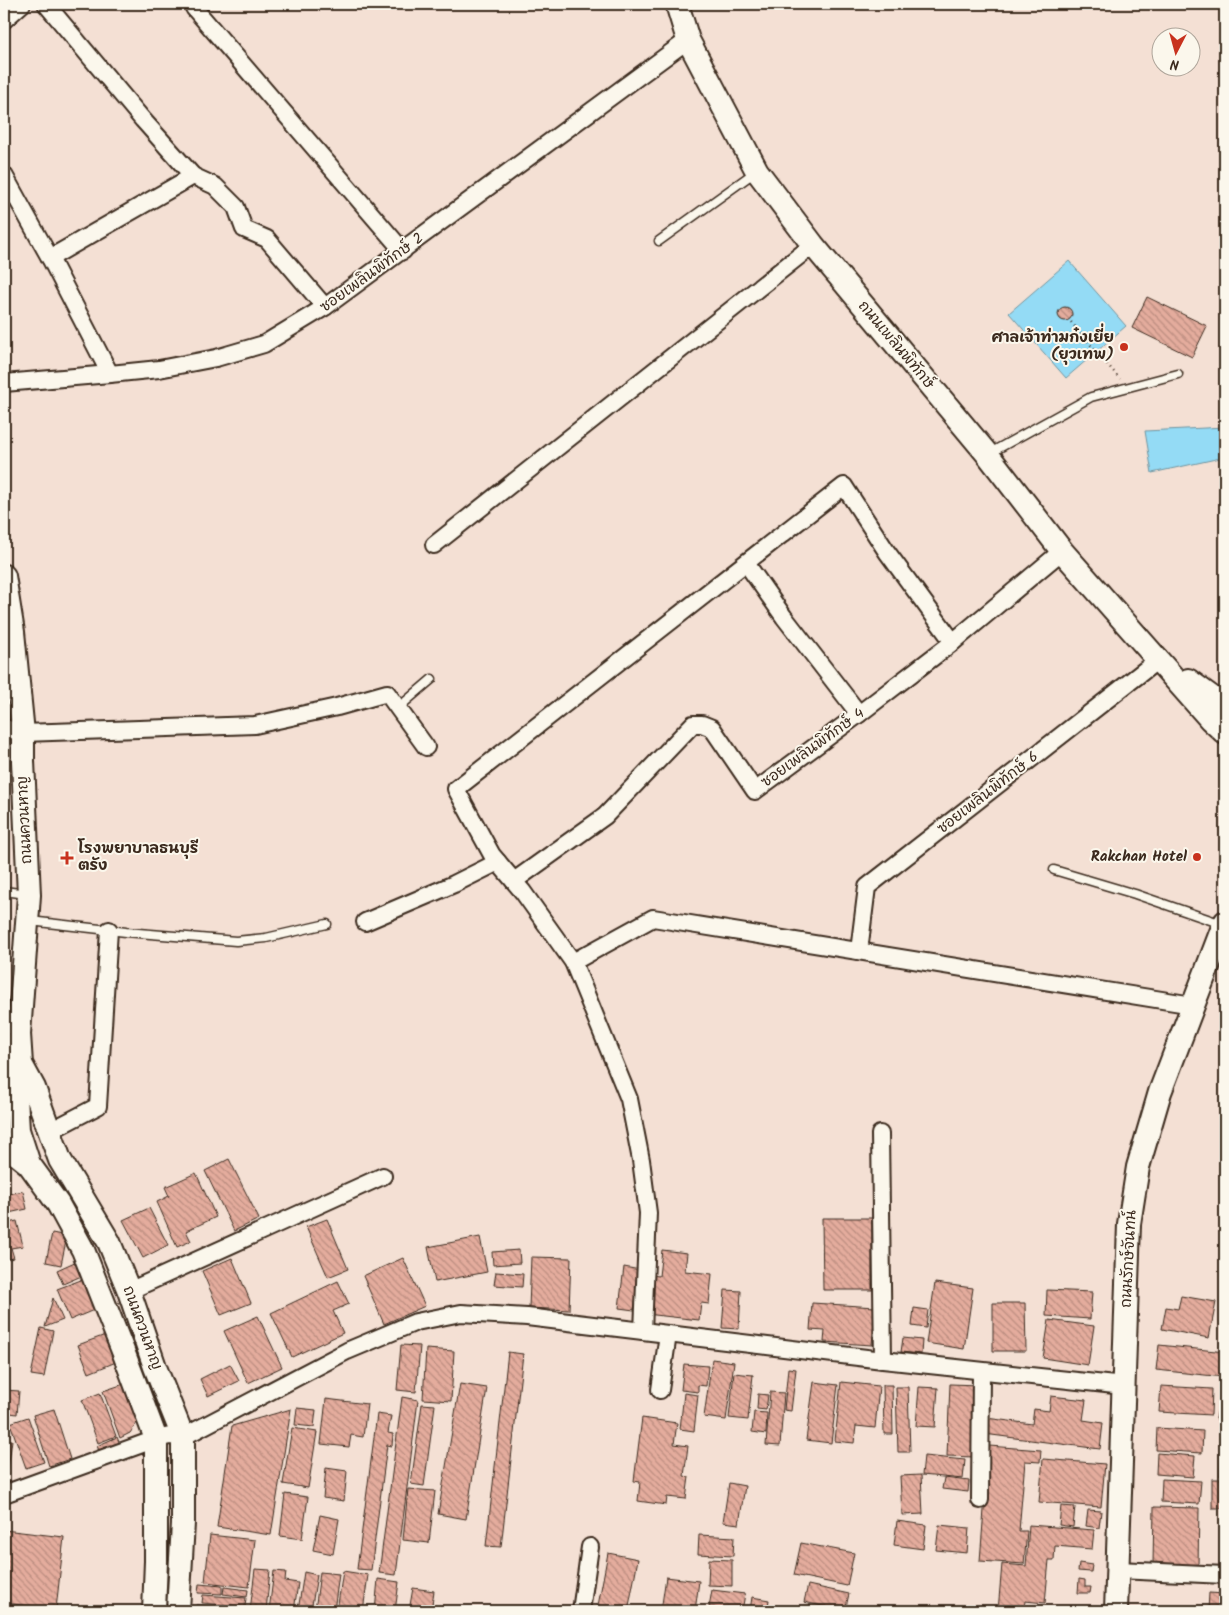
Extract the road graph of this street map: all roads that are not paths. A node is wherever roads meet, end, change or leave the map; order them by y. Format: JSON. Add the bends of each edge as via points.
{"nodes":[{"id":1,"x":22,"y":4,"type":"edge"},
{"id":2,"x":46,"y":4,"type":"edge"},
{"id":3,"x":677,"y":4,"type":"edge"},
{"id":4,"x":194,"y":8,"type":"dead end"},
{"id":5,"x":4,"y":20,"type":"edge"},
{"id":6,"x":688,"y":40,"type":"junction"},
{"id":7,"x":757,"y":171,"type":"junction"},
{"id":8,"x":4,"y":175,"type":"edge"},
{"id":9,"x":193,"y":176,"type":"junction"},
{"id":10,"x":659,"y":241,"type":"dead end"},
{"id":11,"x":813,"y":245,"type":"junction"},
{"id":12,"x":403,"y":251,"type":"junction"},
{"id":13,"x":50,"y":258,"type":"junction"},
{"id":14,"x":325,"y":307,"type":"junction"},
{"id":15,"x":110,"y":374,"type":"junction"},
{"id":16,"x":1178,"y":374,"type":"dead end"},
{"id":17,"x":4,"y":383,"type":"edge"},
{"id":18,"x":988,"y":455,"type":"junction"},
{"id":19,"x":434,"y":545,"type":"dead end"},
{"id":20,"x":1062,"y":551,"type":"junction"},
{"id":21,"x":746,"y":563,"type":"junction"},
{"id":22,"x":4,"y":576,"type":"edge"},
{"id":23,"x":954,"y":642,"type":"junction"},
{"id":24,"x":1159,"y":659,"type":"junction"},
{"id":25,"x":432,"y":679,"type":"dead end"},
{"id":26,"x":1225,"y":707,"type":"edge"},
{"id":27,"x":398,"y":708,"type":"junction"},
{"id":28,"x":859,"y":714,"type":"junction"},
{"id":29,"x":14,"y":731,"type":"edge"},
{"id":30,"x":1225,"y":733,"type":"edge"},
{"id":31,"x":426,"y":747,"type":"dead end"},
{"id":32,"x":498,"y":862,"type":"junction"},
{"id":33,"x":1054,"y":870,"type":"dead end"},
{"id":34,"x":514,"y":881,"type":"junction"},
{"id":35,"x":4,"y":891,"type":"edge"},
{"id":36,"x":29,"y":894,"type":"junction"},
{"id":37,"x":28,"y":920,"type":"junction"},
{"id":38,"x":365,"y":922,"type":"dead end"},
{"id":39,"x":1225,"y":923,"type":"edge"},
{"id":40,"x":327,"y":924,"type":"dead end"},
{"id":41,"x":109,"y":930,"type":"junction"},
{"id":42,"x":858,"y":951,"type":"junction"},
{"id":43,"x":573,"y":962,"type":"junction"},
{"id":44,"x":1193,"y":1005,"type":"junction"},
{"id":45,"x":13,"y":1078,"type":"edge"},
{"id":46,"x":9,"y":1131,"type":"edge"},
{"id":47,"x":50,"y":1131,"type":"junction"},
{"id":48,"x":880,"y":1134,"type":"dead end"},
{"id":49,"x":60,"y":1160,"type":"junction"},
{"id":50,"x":383,"y":1176,"type":"dead end"},
{"id":51,"x":129,"y":1291,"type":"junction"},
{"id":52,"x":643,"y":1331,"type":"junction"},
{"id":53,"x":668,"y":1334,"type":"junction"},
{"id":54,"x":883,"y":1360,"type":"junction"},
{"id":55,"x":981,"y":1371,"type":"junction"},
{"id":56,"x":1124,"y":1386,"type":"junction"},
{"id":57,"x":660,"y":1390,"type":"dead end"},
{"id":58,"x":183,"y":1437,"type":"junction"},
{"id":59,"x":156,"y":1439,"type":"junction"},
{"id":60,"x":4,"y":1494,"type":"edge"},
{"id":61,"x":980,"y":1500,"type":"dead end"},
{"id":62,"x":590,"y":1547,"type":"dead end"},
{"id":63,"x":1118,"y":1570,"type":"junction"},
{"id":64,"x":1225,"y":1575,"type":"edge"},
{"id":65,"x":154,"y":1611,"type":"edge"},
{"id":66,"x":178,"y":1611,"type":"edge"},
{"id":67,"x":581,"y":1611,"type":"edge"},
{"id":68,"x":1116,"y":1611,"type":"edge"}],
"edges":[{"from":1,"to":5,"type":"street"},
{"from":2,"to":9,"type":"street"},
{"from":3,"to":6,"type":"main road","name":"ถนนเพลินพิทักษ์"},
{"from":4,"to":12,"type":"street"},
{"from":6,"to":7,"type":"main road","name":"ถนนเพลินพิทักษ์"},
{"from":6,"to":12,"type":"street","name":"ซอยเพลินพิทักษ์ 2"},
{"from":7,"to":10,"type":"lane"},
{"from":7,"to":11,"type":"main road","name":"ถนนเพลินพิทักษ์"},
{"from":8,"to":13,"type":"street"},
{"from":9,"to":13,"type":"street"},
{"from":9,"to":14,"type":"street","via":[[215,186],[236,207],[244,228],[267,239]]},
{"from":11,"to":18,"type":"main road","name":"ถนนเพลินพิทักษ์"},
{"from":11,"to":19,"type":"street"},
{"from":12,"to":14,"type":"street","name":"ซอยเพลินพิทักษ์ 2"},
{"from":13,"to":15,"type":"street"},
{"from":14,"to":15,"type":"street","name":"ซอยเพลินพิทักษ์ 2","via":[[264,344],[216,358]]},
{"from":15,"to":17,"type":"street","name":"ซอยเพลินพิทักษ์ 2"},
{"from":16,"to":18,"type":"lane","via":[[1091,397]]},
{"from":18,"to":20,"type":"main road","name":"ถนนเพลินพิทักษ์"},
{"from":20,"to":23,"type":"street","name":"ซอยเพลินพิทักษ์ 4"},
{"from":20,"to":24,"type":"main road","name":"ถนนเพลินพิทักษ์"},
{"from":21,"to":23,"type":"street","via":[[844,486],[887,552]]},
{"from":21,"to":28,"type":"street"},
{"from":21,"to":32,"type":"street","via":[[456,789]]},
{"from":22,"to":29,"type":"main road","name":"ถนนควนหาญ","via":[[13,632]]},
{"from":23,"to":28,"type":"street","name":"ซอยเพลินพิทักษ์ 4"},
{"from":24,"to":26,"type":"main road","name":"ถนนเพลินพิทักษ์"},
{"from":24,"to":30,"type":"main road","name":"ถนนเพลินพิทักษ์"},
{"from":24,"to":42,"type":"street","name":"ซอยเพลินพิทักษ์ 6","via":[[867,887]]},
{"from":25,"to":27,"type":"lane"},
{"from":27,"to":29,"type":"street","via":[[387,693],[254,725]]},
{"from":27,"to":31,"type":"street"},
{"from":28,"to":34,"type":"street","name":"ซอยเพลินพิทักษ์ 4","via":[[755,791],[712,728],[694,724],[605,816]]},
{"from":29,"to":36,"type":"main road","name":"ถนนควนหาญ","via":[[23,761]]},
{"from":32,"to":34,"type":"street"},
{"from":32,"to":38,"type":"street"},
{"from":33,"to":39,"type":"lane"},
{"from":34,"to":43,"type":"street"},
{"from":35,"to":36,"type":"lane"},
{"from":36,"to":37,"type":"main road","name":"ถนนควนหาญ"},
{"from":37,"to":41,"type":"lane"},
{"from":37,"to":45,"type":"main road","name":"ถนนควนหาญ"},
{"from":39,"to":44,"type":"main road","name":"ถนนรักษ์จันทน์"},
{"from":40,"to":41,"type":"lane","via":[[266,938],[236,941]]},
{"from":41,"to":47,"type":"street","via":[[98,1106]]},
{"from":42,"to":43,"type":"street","via":[[653,918]]},
{"from":42,"to":44,"type":"street"},
{"from":43,"to":52,"type":"street","via":[[629,1099],[639,1151],[648,1213]]},
{"from":44,"to":56,"type":"main road","name":"ถนนรักษ์จันทน์","via":[[1160,1092],[1138,1167],[1130,1224]]},
{"from":45,"to":46,"type":"main road","name":"ถนนควนหาญ"},
{"from":45,"to":47,"type":"main road","name":"ถนนควนหาญ","via":[[34,1088]]},
{"from":46,"to":49,"type":"main road"},
{"from":46,"to":59,"type":"main road","name":"ถนนควนหาญ","via":[[58,1204],[83,1250]]},
{"from":47,"to":49,"type":"main road","name":"ถนนควนหาญ"},
{"from":48,"to":54,"type":"street"},
{"from":49,"to":51,"type":"main road","name":"ถนนควนหาญ","via":[[109,1242]]},
{"from":50,"to":51,"type":"street"},
{"from":51,"to":58,"type":"main road","name":"ถนนควนหาญ"},
{"from":52,"to":53,"type":"street"},
{"from":52,"to":58,"type":"street","via":[[461,1313],[416,1322],[347,1351]]},
{"from":53,"to":54,"type":"street"},
{"from":53,"to":57,"type":"street"},
{"from":54,"to":55,"type":"street"},
{"from":55,"to":56,"type":"street"},
{"from":55,"to":61,"type":"street"},
{"from":56,"to":63,"type":"main road","name":"ถนนรักษ์จันทน์"},
{"from":58,"to":59,"type":"street"},
{"from":58,"to":66,"type":"main road","name":"ถนนควนหาญ"},
{"from":59,"to":60,"type":"street"},
{"from":59,"to":65,"type":"main road","name":"ถนนควนหาญ"},
{"from":62,"to":67,"type":"street"},
{"from":63,"to":64,"type":"street"},
{"from":63,"to":68,"type":"main road","name":"ถนนรักษ์จันทน์"}]}
